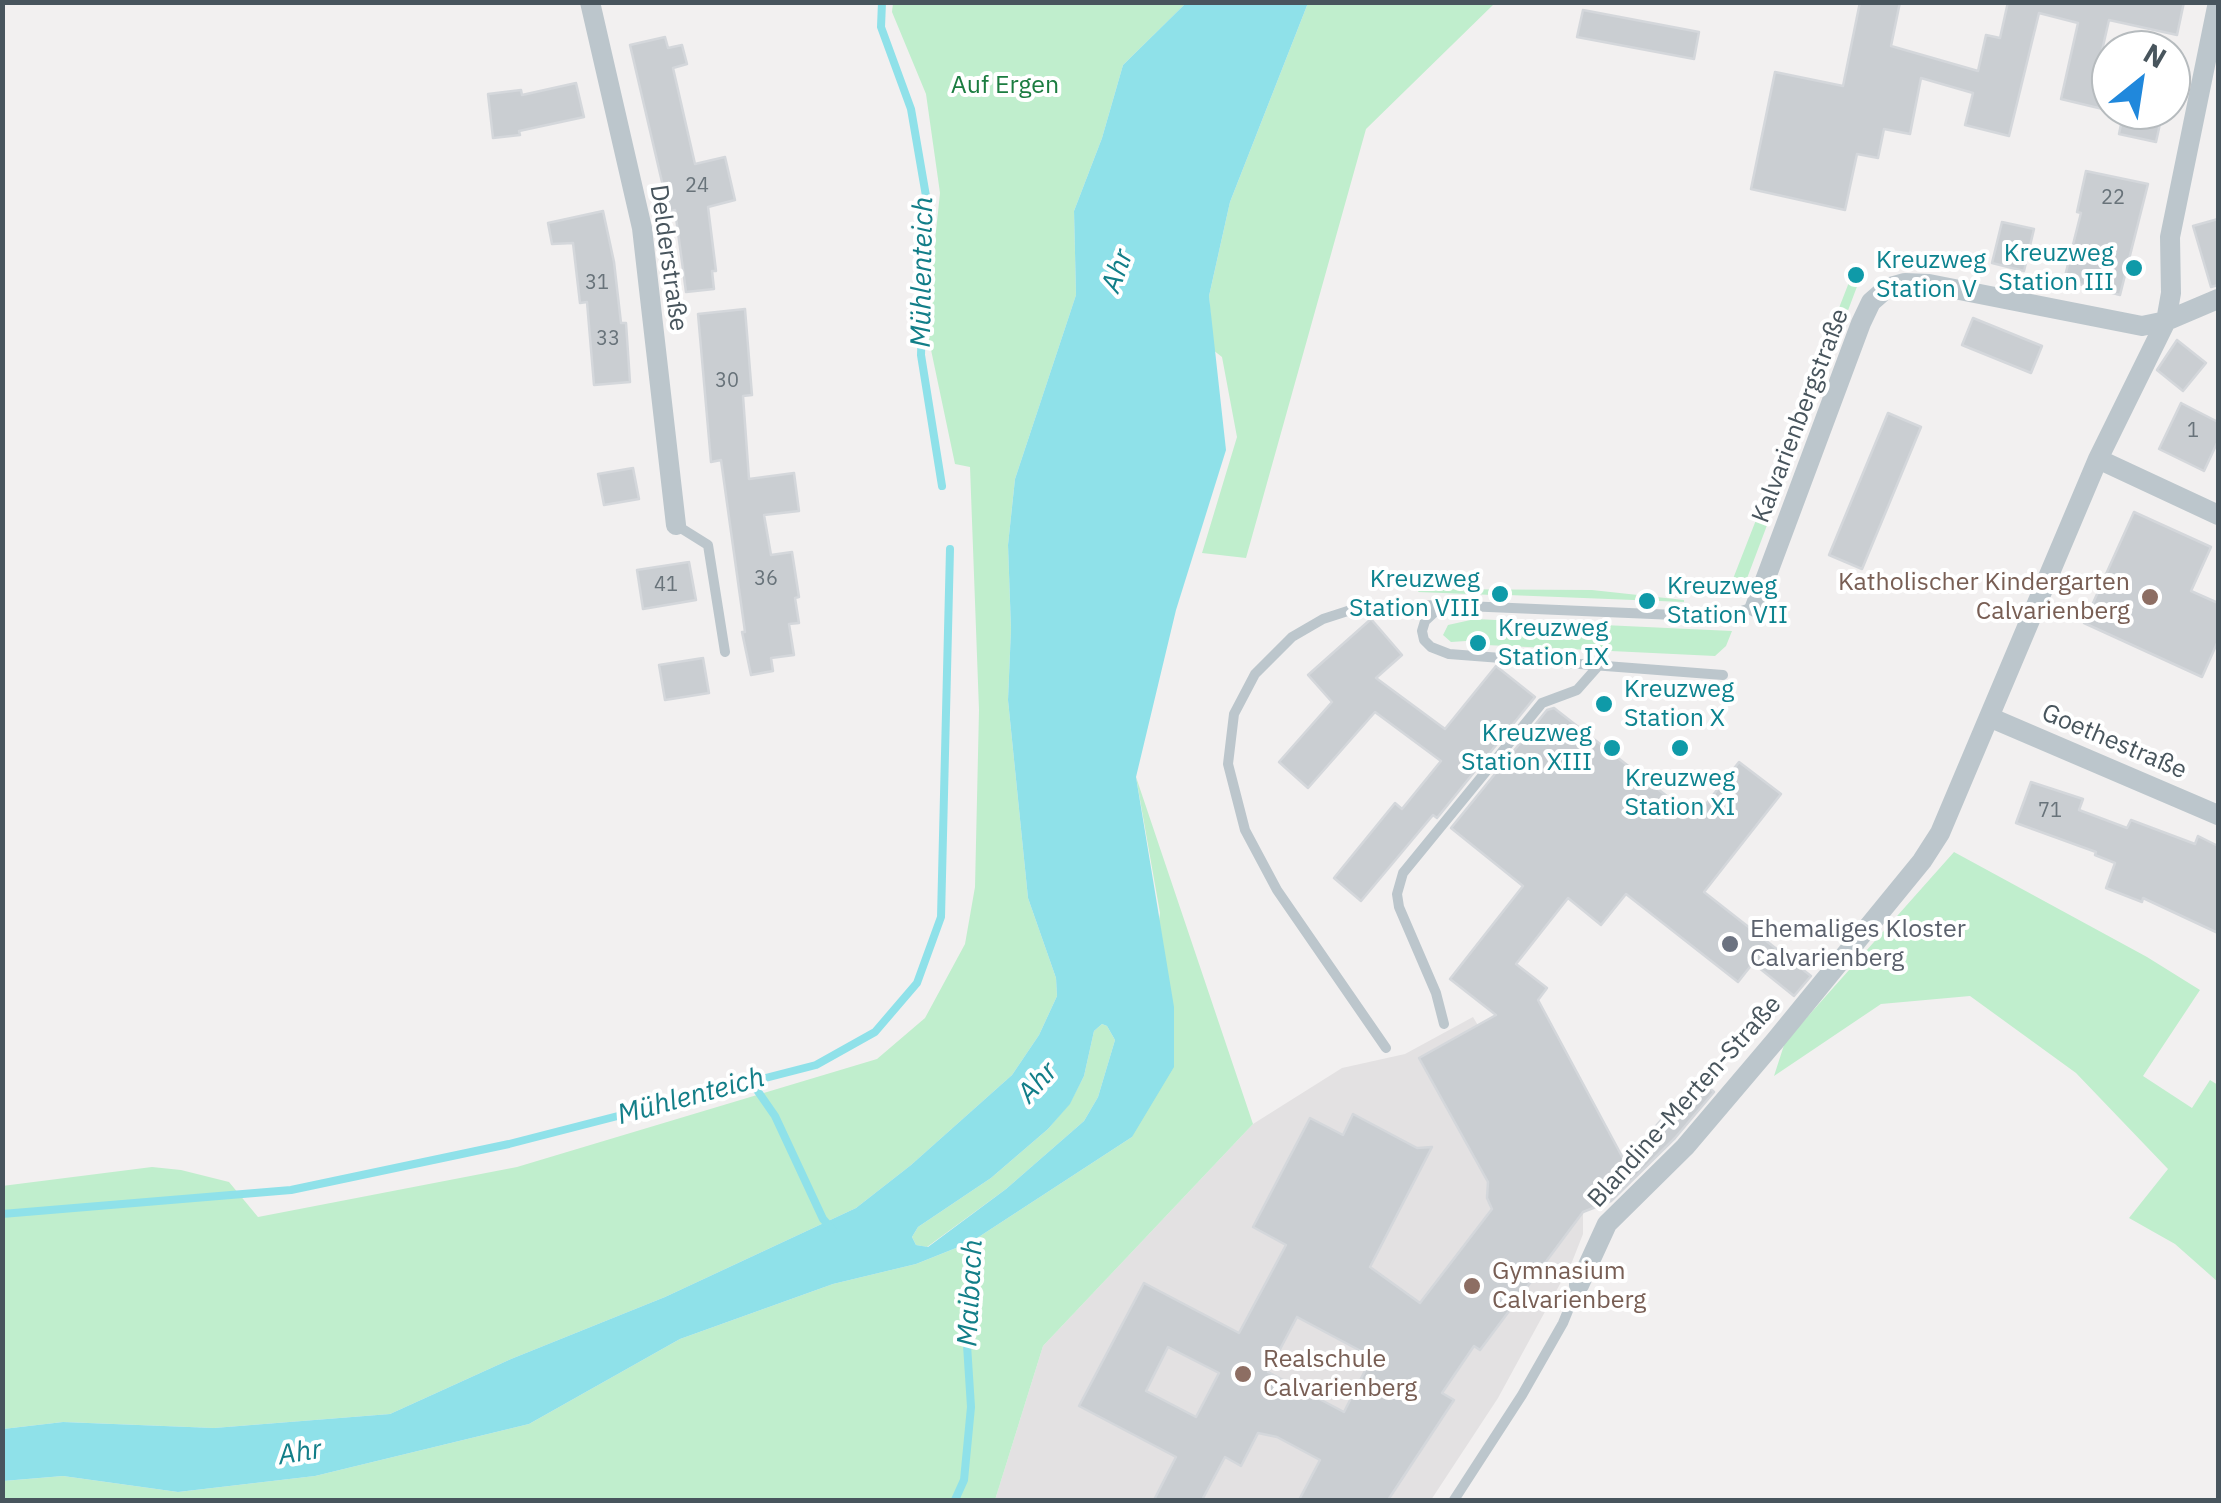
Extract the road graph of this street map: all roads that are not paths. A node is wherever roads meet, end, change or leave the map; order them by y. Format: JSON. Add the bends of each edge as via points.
{"nodes":[{"id":1,"x":590,"y":2,"type":"edge"},
{"id":2,"x":2218,"y":2,"type":"edge"},
{"id":3,"x":2218,"y":299,"type":"edge"},
{"id":4,"x":2166,"y":322,"type":"junction"},
{"id":5,"x":2098,"y":460,"type":"junction"},
{"id":6,"x":2218,"y":515,"type":"edge"},
{"id":7,"x":676,"y":525,"type":"joint"},
{"id":8,"x":1442,"y":604,"type":"junction"},
{"id":9,"x":1755,"y":607,"type":"joint"},
{"id":10,"x":724,"y":652,"type":"dead end"},
{"id":11,"x":1600,"y":664,"type":"junction"},
{"id":12,"x":1723,"y":675,"type":"dead end"},
{"id":13,"x":1988,"y":717,"type":"junction"},
{"id":14,"x":2218,"y":815,"type":"edge"},
{"id":15,"x":1444,"y":1024,"type":"dead end"},
{"id":16,"x":1386,"y":1048,"type":"dead end"},
{"id":17,"x":1579,"y":1284,"type":"joint"},
{"id":18,"x":1454,"y":1500,"type":"edge"}],
"edges":[{"from":1,"to":7,"type":"street","name":"Delderstraße","via":[[642,228]]},
{"from":2,"to":4,"type":"street","via":[[2170,238]]},
{"from":3,"to":4,"type":"street","name":"Kalvarienbergstraße"},
{"from":4,"to":5,"type":"street","name":"Blandine-Merten-Straße"},
{"from":4,"to":9,"type":"street","name":"Kalvarienbergstraße","via":[[2142,326],[1929,284],[1887,288],[1861,322]]},
{"from":5,"to":6,"type":"street"},
{"from":5,"to":13,"type":"street","name":"Blandine-Merten-Straße"},
{"from":7,"to":10,"type":"lane","via":[[708,545]]},
{"from":8,"to":9,"type":"lane","via":[[1722,617]]},
{"from":8,"to":11,"type":"lane","via":[[1422,631],[1430,647],[1449,654]]},
{"from":8,"to":16,"type":"lane","via":[[1360,606],[1322,619],[1292,637],[1255,674],[1234,714],[1228,764],[1244,830],[1277,890]]},
{"from":11,"to":12,"type":"lane"},
{"from":11,"to":15,"type":"lane","via":[[1577,690],[1542,703],[1403,873],[1398,907]]},
{"from":13,"to":14,"type":"street","name":"Goethestraße"},
{"from":13,"to":17,"type":"street","name":"Blandine-Merten-Straße","via":[[1922,861],[1685,1147],[1607,1224]]},
{"from":17,"to":18,"type":"lane","via":[[1522,1395]]}]}
